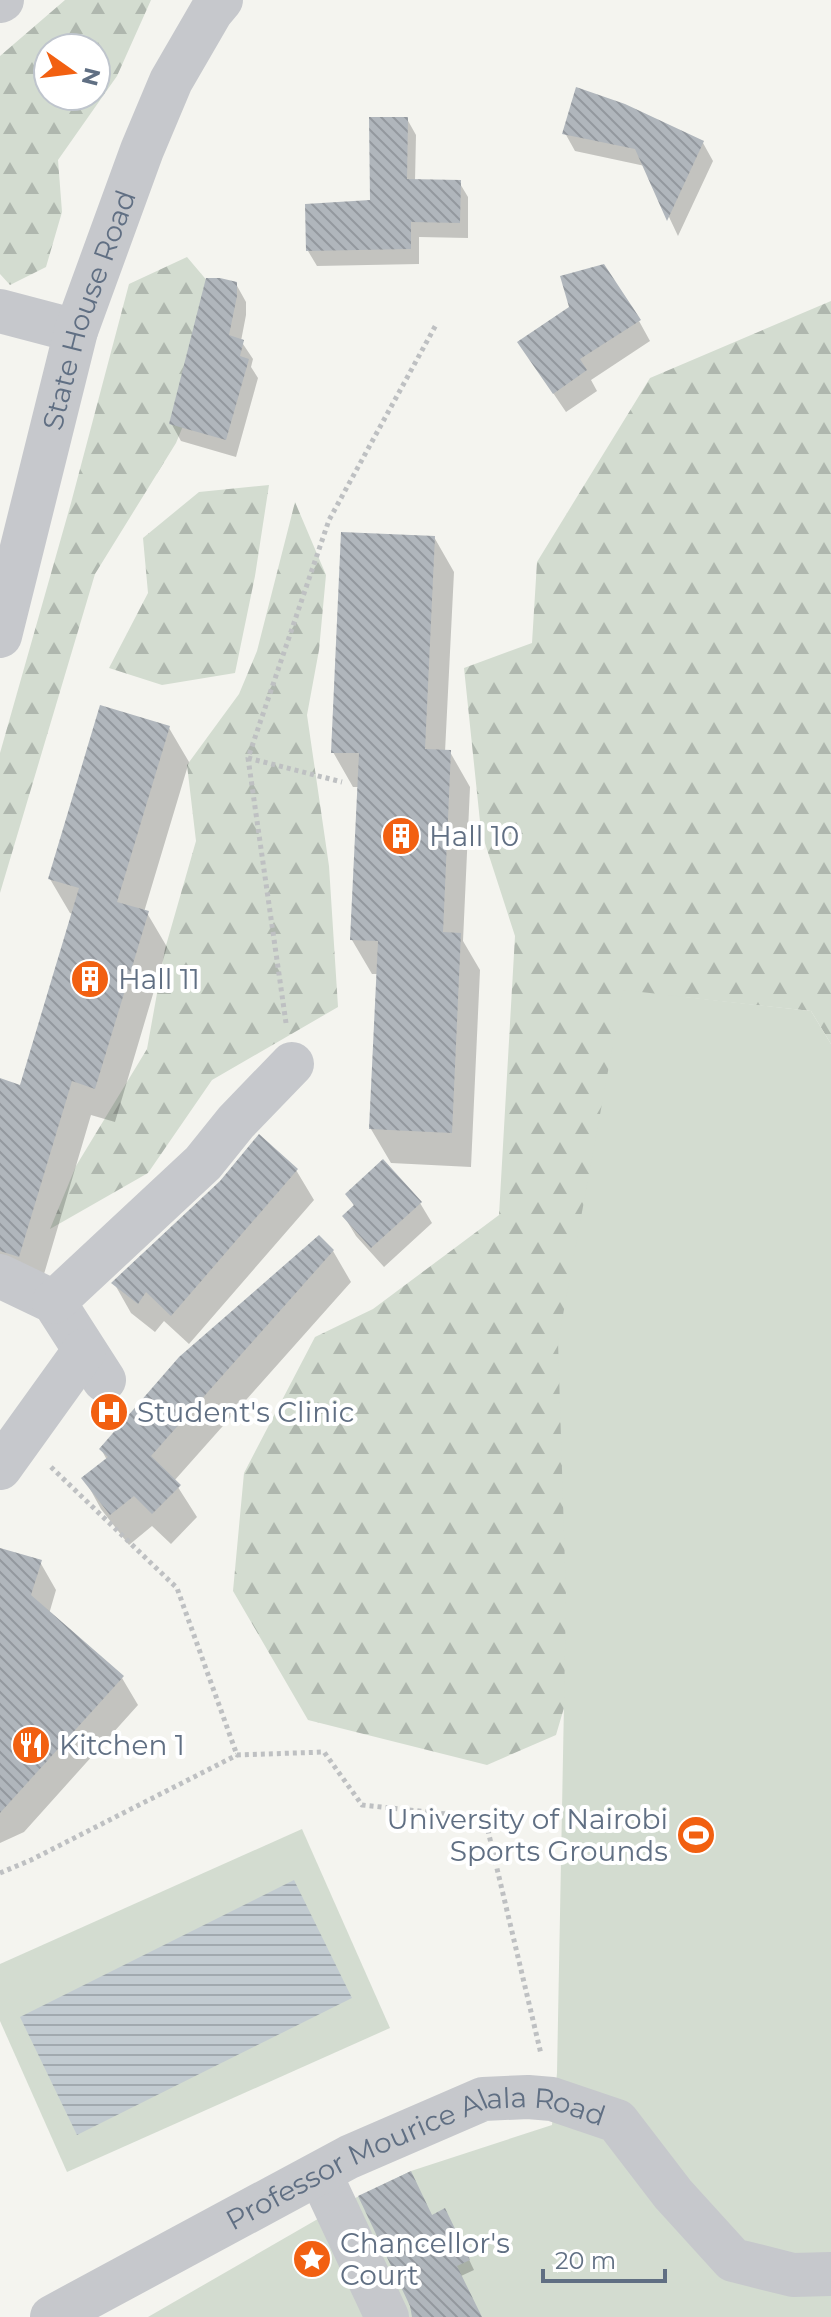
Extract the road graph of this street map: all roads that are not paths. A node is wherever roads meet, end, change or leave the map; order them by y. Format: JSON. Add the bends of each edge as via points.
{"nodes":[{"id":1,"x":221,"y":0,"type":"edge"},
{"id":2,"x":0,"y":311,"type":"edge"},
{"id":3,"x":76,"y":331,"type":"junction"},
{"id":4,"x":0,"y":636,"type":"edge"},
{"id":5,"x":292,"y":1064,"type":"road end"},
{"id":6,"x":0,"y":1276,"type":"edge"},
{"id":7,"x":54,"y":1302,"type":"junction"},
{"id":8,"x":12,"y":1452,"type":"edge"},
{"id":9,"x":320,"y":2174,"type":"junction"},
{"id":10,"x":831,"y":2274,"type":"edge"},
{"id":11,"x":52,"y":2317,"type":"edge"},
{"id":12,"x":387,"y":2317,"type":"edge"}],
"edges":[{"from":1,"to":3,"type":"street","name":"State House Road","via":[[171,81]]},
{"from":2,"to":3,"type":"street"},
{"from":3,"to":4,"type":"street","name":"State House Road"},
{"from":5,"to":7,"type":"street","via":[[203,1163]]},
{"from":6,"to":7,"type":"street"},
{"from":7,"to":8,"type":"street","via":[[94,1366]]},
{"from":9,"to":10,"type":"street","name":"Professor Mourice Alala Road","via":[[483,2099],[552,2099],[617,2121],[733,2260],[793,2275]]},
{"from":9,"to":11,"type":"street","name":"Professor Mourice Alala Road"},
{"from":9,"to":12,"type":"street"}]}
